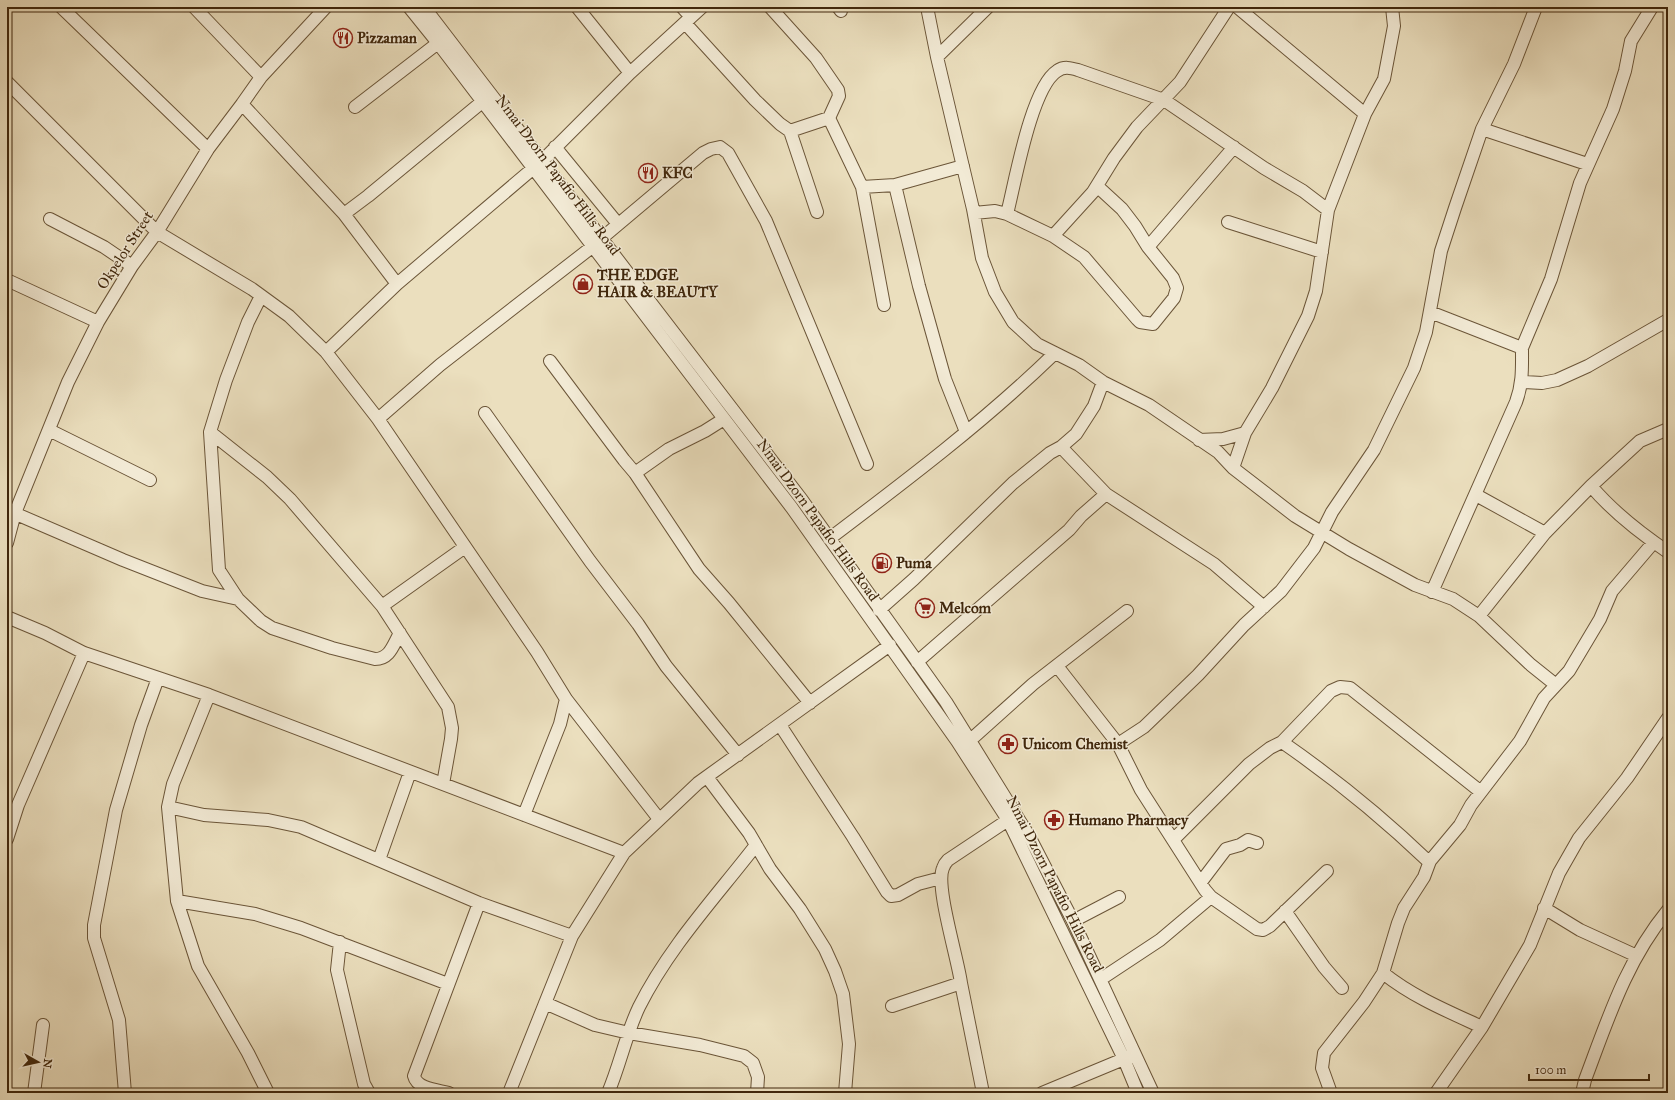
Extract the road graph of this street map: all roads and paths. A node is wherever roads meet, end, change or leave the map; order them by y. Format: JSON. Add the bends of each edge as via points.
{"nodes":[{"id":1,"x":62,"y":7,"type":"edge"},
{"id":2,"x":194,"y":7,"type":"edge"},
{"id":3,"x":326,"y":7,"type":"edge"},
{"id":4,"x":409,"y":7,"type":"edge"},
{"id":5,"x":424,"y":7,"type":"edge"},
{"id":6,"x":577,"y":7,"type":"edge"},
{"id":7,"x":682,"y":7,"type":"edge"},
{"id":8,"x":702,"y":7,"type":"edge"},
{"id":9,"x":770,"y":7,"type":"edge"},
{"id":10,"x":927,"y":7,"type":"edge"},
{"id":11,"x":988,"y":7,"type":"edge"},
{"id":12,"x":1229,"y":7,"type":"edge"},
{"id":13,"x":1237,"y":7,"type":"edge"},
{"id":14,"x":1391,"y":7,"type":"edge"},
{"id":15,"x":1536,"y":7,"type":"edge"},
{"id":16,"x":1652,"y":7,"type":"edge"},
{"id":17,"x":688,"y":20,"type":"junction"},
{"id":18,"x":438,"y":43,"type":"junction"},
{"id":19,"x":937,"y":57,"type":"junction"},
{"id":20,"x":630,"y":72,"type":"junction"},
{"id":21,"x":261,"y":78,"type":"junction"},
{"id":22,"x":7,"y":82,"type":"edge"},
{"id":23,"x":1164,"y":100,"type":"junction"},
{"id":24,"x":482,"y":102,"type":"junction"},
{"id":25,"x":242,"y":104,"type":"junction"},
{"id":26,"x":355,"y":107,"type":"dead end"},
{"id":27,"x":1365,"y":114,"type":"junction"},
{"id":28,"x":830,"y":118,"type":"junction"},
{"id":29,"x":1482,"y":129,"type":"junction"},
{"id":30,"x":790,"y":131,"type":"junction"},
{"id":31,"x":555,"y":147,"type":"junction"},
{"id":32,"x":1234,"y":147,"type":"junction"},
{"id":33,"x":208,"y":149,"type":"junction"},
{"id":34,"x":543,"y":160,"type":"junction"},
{"id":35,"x":1587,"y":164,"type":"junction"},
{"id":36,"x":963,"y":166,"type":"junction"},
{"id":37,"x":533,"y":168,"type":"junction"},
{"id":38,"x":895,"y":185,"type":"junction"},
{"id":39,"x":1097,"y":186,"type":"junction"},
{"id":40,"x":862,"y":187,"type":"junction"},
{"id":41,"x":1328,"y":210,"type":"junction"},
{"id":42,"x":817,"y":212,"type":"dead end"},
{"id":43,"x":974,"y":213,"type":"junction"},
{"id":44,"x":344,"y":214,"type":"junction"},
{"id":45,"x":1007,"y":214,"type":"junction"},
{"id":46,"x":50,"y":219,"type":"dead end"},
{"id":47,"x":1228,"y":222,"type":"dead end"},
{"id":48,"x":618,"y":224,"type":"junction"},
{"id":49,"x":157,"y":232,"type":"junction"},
{"id":50,"x":1053,"y":236,"type":"junction"},
{"id":51,"x":602,"y":238,"type":"junction"},
{"id":52,"x":1148,"y":246,"type":"junction"},
{"id":53,"x":592,"y":247,"type":"junction"},
{"id":54,"x":1322,"y":252,"type":"junction"},
{"id":55,"x":132,"y":266,"type":"junction"},
{"id":56,"x":7,"y":280,"type":"edge"},
{"id":57,"x":397,"y":284,"type":"junction"},
{"id":58,"x":261,"y":296,"type":"junction"},
{"id":59,"x":884,"y":305,"type":"dead end"},
{"id":60,"x":1430,"y":312,"type":"junction"},
{"id":61,"x":1668,"y":320,"type":"edge"},
{"id":62,"x":98,"y":322,"type":"junction"},
{"id":63,"x":1522,"y":348,"type":"junction"},
{"id":64,"x":326,"y":352,"type":"junction"},
{"id":65,"x":1056,"y":353,"type":"junction"},
{"id":66,"x":550,"y":361,"type":"dead end"},
{"id":67,"x":1103,"y":382,"type":"junction"},
{"id":68,"x":1522,"y":382,"type":"junction"},
{"id":69,"x":485,"y":414,"type":"dead end"},
{"id":70,"x":378,"y":419,"type":"junction"},
{"id":71,"x":724,"y":419,"type":"junction"},
{"id":72,"x":1668,"y":429,"type":"edge"},
{"id":73,"x":49,"y":430,"type":"junction"},
{"id":74,"x":210,"y":432,"type":"junction"},
{"id":75,"x":966,"y":432,"type":"junction"},
{"id":76,"x":1245,"y":433,"type":"junction"},
{"id":77,"x":1199,"y":440,"type":"junction"},
{"id":78,"x":1061,"y":447,"type":"junction"},
{"id":79,"x":867,"y":464,"type":"dead end"},
{"id":80,"x":1233,"y":468,"type":"junction"},
{"id":81,"x":635,"y":473,"type":"junction"},
{"id":82,"x":150,"y":480,"type":"dead end"},
{"id":83,"x":1591,"y":486,"type":"junction"},
{"id":84,"x":1106,"y":494,"type":"junction"},
{"id":85,"x":1476,"y":496,"type":"junction"},
{"id":86,"x":11,"y":512,"type":"edge"},
{"id":87,"x":1322,"y":532,"type":"junction"},
{"id":88,"x":1546,"y":533,"type":"junction"},
{"id":89,"x":829,"y":539,"type":"junction"},
{"id":90,"x":7,"y":543,"type":"edge"},
{"id":91,"x":1653,"y":543,"type":"junction"},
{"id":92,"x":465,"y":546,"type":"junction"},
{"id":93,"x":1668,"y":552,"type":"edge"},
{"id":94,"x":1432,"y":592,"type":"junction"},
{"id":95,"x":238,"y":599,"type":"junction"},
{"id":96,"x":382,"y":606,"type":"junction"},
{"id":97,"x":1264,"y":607,"type":"junction"},
{"id":98,"x":879,"y":610,"type":"junction"},
{"id":99,"x":1127,"y":611,"type":"dead end"},
{"id":100,"x":1479,"y":616,"type":"junction"},
{"id":101,"x":7,"y":617,"type":"edge"},
{"id":102,"x":400,"y":633,"type":"junction"},
{"id":103,"x":890,"y":646,"type":"junction"},
{"id":104,"x":84,"y":653,"type":"junction"},
{"id":105,"x":917,"y":662,"type":"junction"},
{"id":106,"x":1057,"y":666,"type":"junction"},
{"id":107,"x":158,"y":678,"type":"junction"},
{"id":108,"x":1556,"y":685,"type":"junction"},
{"id":109,"x":209,"y":695,"type":"junction"},
{"id":110,"x":566,"y":699,"type":"junction"},
{"id":111,"x":810,"y":703,"type":"junction"},
{"id":112,"x":1668,"y":718,"type":"edge"},
{"id":113,"x":780,"y":724,"type":"junction"},
{"id":114,"x":1282,"y":742,"type":"junction"},
{"id":115,"x":966,"y":744,"type":"junction"},
{"id":116,"x":1118,"y":744,"type":"junction"},
{"id":117,"x":738,"y":755,"type":"junction"},
{"id":118,"x":410,"y":772,"type":"junction"},
{"id":119,"x":707,"y":777,"type":"junction"},
{"id":120,"x":443,"y":784,"type":"junction"},
{"id":121,"x":1481,"y":792,"type":"junction"},
{"id":122,"x":168,"y":807,"type":"junction"},
{"id":123,"x":524,"y":814,"type":"junction"},
{"id":124,"x":660,"y":819,"type":"junction"},
{"id":125,"x":1008,"y":820,"type":"junction"},
{"id":126,"x":7,"y":839,"type":"edge"},
{"id":127,"x":1173,"y":840,"type":"junction"},
{"id":128,"x":1257,"y":843,"type":"dead end"},
{"id":129,"x":756,"y":845,"type":"junction"},
{"id":130,"x":624,"y":852,"type":"junction"},
{"id":131,"x":379,"y":860,"type":"junction"},
{"id":132,"x":1429,"y":862,"type":"junction"},
{"id":133,"x":1327,"y":871,"type":"dead end"},
{"id":134,"x":941,"y":878,"type":"junction"},
{"id":135,"x":1201,"y":882,"type":"junction"},
{"id":136,"x":1119,"y":897,"type":"dead end"},
{"id":137,"x":1211,"y":897,"type":"junction"},
{"id":138,"x":177,"y":901,"type":"junction"},
{"id":139,"x":479,"y":903,"type":"junction"},
{"id":140,"x":1544,"y":908,"type":"junction"},
{"id":141,"x":1668,"y":910,"type":"edge"},
{"id":142,"x":1286,"y":911,"type":"junction"},
{"id":143,"x":1073,"y":921,"type":"junction"},
{"id":144,"x":572,"y":936,"type":"junction"},
{"id":145,"x":340,"y":942,"type":"junction"},
{"id":146,"x":1637,"y":956,"type":"junction"},
{"id":147,"x":1383,"y":973,"type":"junction"},
{"id":148,"x":1101,"y":979,"type":"junction"},
{"id":149,"x":961,"y":983,"type":"junction"},
{"id":150,"x":448,"y":984,"type":"junction"},
{"id":151,"x":1342,"y":988,"type":"dead end"},
{"id":152,"x":545,"y":1004,"type":"junction"},
{"id":153,"x":892,"y":1006,"type":"dead end"},
{"id":154,"x":43,"y":1026,"type":"dead end"},
{"id":155,"x":1482,"y":1027,"type":"junction"},
{"id":156,"x":629,"y":1033,"type":"junction"},
{"id":157,"x":1129,"y":1057,"type":"junction"},
{"id":158,"x":34,"y":1093,"type":"edge"},
{"id":159,"x":125,"y":1093,"type":"edge"},
{"id":160,"x":268,"y":1093,"type":"edge"},
{"id":161,"x":369,"y":1093,"type":"edge"},
{"id":162,"x":449,"y":1093,"type":"edge"},
{"id":163,"x":509,"y":1093,"type":"edge"},
{"id":164,"x":608,"y":1093,"type":"edge"},
{"id":165,"x":757,"y":1093,"type":"edge"},
{"id":166,"x":845,"y":1093,"type":"edge"},
{"id":167,"x":983,"y":1093,"type":"edge"},
{"id":168,"x":1042,"y":1093,"type":"edge"},
{"id":169,"x":1138,"y":1093,"type":"edge"},
{"id":170,"x":1153,"y":1093,"type":"edge"},
{"id":171,"x":1331,"y":1093,"type":"edge"},
{"id":172,"x":1436,"y":1093,"type":"edge"},
{"id":173,"x":1582,"y":1093,"type":"edge"}],
"edges":[{"from":1,"to":33,"type":"street"},
{"from":2,"to":21,"type":"street"},
{"from":3,"to":21,"type":"street","name":"Okpelor Street"},
{"from":4,"to":18,"type":"street","name":"Nmai Dzorn Papafio Hills Road"},
{"from":5,"to":34,"type":"street","name":"Nmai Dzorn Papafio Hills Road"},
{"from":6,"to":20,"type":"street"},
{"from":7,"to":17,"type":"street"},
{"from":8,"to":17,"type":"street"},
{"from":9,"to":28,"type":"street","via":[[816,58],[838,90],[839,96]]},
{"from":10,"to":19,"type":"street"},
{"from":11,"to":19,"type":"street"},
{"from":12,"to":23,"type":"street","via":[[1180,82]]},
{"from":13,"to":27,"type":"street"},
{"from":14,"to":27,"type":"street","via":[[1394,26],[1384,78]]},
{"from":15,"to":29,"type":"street","via":[[1514,64]]},
{"from":16,"to":35,"type":"street","via":[[1631,41],[1613,109]]},
{"from":17,"to":20,"type":"street"},
{"from":17,"to":30,"type":"street","via":[[755,100]]},
{"from":18,"to":24,"type":"street","name":"Nmai Dzorn Papafio Hills Road"},
{"from":18,"to":26,"type":"street"},
{"from":19,"to":36,"type":"street"},
{"from":20,"to":31,"type":"street"},
{"from":21,"to":25,"type":"street","name":"Okpelor Street"},
{"from":22,"to":49,"type":"street"},
{"from":23,"to":32,"type":"street"},
{"from":23,"to":39,"type":"street","via":[[1137,127]]},
{"from":23,"to":45,"type":"street","via":[[1078,70],[1066,67],[1057,71],[1047,82],[1032,116]]},
{"from":24,"to":37,"type":"street","name":"Nmai Dzorn Papafio Hills Road"},
{"from":24,"to":44,"type":"street"},
{"from":25,"to":33,"type":"street","name":"Okpelor Street"},
{"from":25,"to":44,"type":"street"},
{"from":27,"to":41,"type":"street"},
{"from":28,"to":30,"type":"street"},
{"from":28,"to":40,"type":"street"},
{"from":29,"to":35,"type":"street"},
{"from":29,"to":60,"type":"street","via":[[1441,251]]},
{"from":30,"to":42,"type":"street"},
{"from":31,"to":34,"type":"street"},
{"from":31,"to":48,"type":"street"},
{"from":32,"to":41,"type":"street"},
{"from":32,"to":52,"type":"street"},
{"from":33,"to":49,"type":"street","name":"Okpelor Street"},
{"from":34,"to":37,"type":"street"},
{"from":34,"to":51,"type":"street","name":"Nmai Dzorn Papafio Hills Road"},
{"from":35,"to":63,"type":"street","via":[[1551,278]]},
{"from":36,"to":38,"type":"street"},
{"from":36,"to":43,"type":"street"},
{"from":37,"to":53,"type":"street","name":"Nmai Dzorn Papafio Hills Road"},
{"from":37,"to":57,"type":"street"},
{"from":38,"to":40,"type":"street"},
{"from":38,"to":75,"type":"street","via":[[944,379]]},
{"from":39,"to":50,"type":"street"},
{"from":39,"to":52,"type":"street","via":[[1122,209]]},
{"from":40,"to":59,"type":"street"},
{"from":41,"to":54,"type":"street"},
{"from":43,"to":45,"type":"street","via":[[995,211]]},
{"from":43,"to":65,"type":"street","via":[[982,258],[1006,313],[1038,344]]},
{"from":44,"to":57,"type":"street"},
{"from":45,"to":50,"type":"street"},
{"from":46,"to":55,"type":"street","via":[[104,247]]},
{"from":47,"to":54,"type":"street"},
{"from":48,"to":51,"type":"street"},
{"from":48,"to":79,"type":"street","via":[[703,153],[720,147],[728,153],[769,228]]},
{"from":49,"to":55,"type":"street","name":"Okpelor Street"},
{"from":49,"to":58,"type":"street"},
{"from":50,"to":52,"type":"street","via":[[1084,257],[1140,322],[1153,324],[1174,298],[1176,288],[1173,278]]},
{"from":51,"to":89,"type":"street","name":"Nmai Dzorn Papafio Hills Road"},
{"from":53,"to":70,"type":"street","via":[[440,365]]},
{"from":53,"to":71,"type":"street","name":"Nmai Dzorn Papafio Hills Road"},
{"from":54,"to":76,"type":"street","via":[[1316,291],[1308,316],[1272,388]]},
{"from":55,"to":62,"type":"street","name":"Okpelor Street"},
{"from":56,"to":62,"type":"street"},
{"from":57,"to":64,"type":"street"},
{"from":58,"to":64,"type":"street","via":[[289,316]]},
{"from":58,"to":74,"type":"street","via":[[226,380]]},
{"from":60,"to":63,"type":"street"},
{"from":60,"to":87,"type":"street","via":[[1414,368],[1374,450],[1352,479]]},
{"from":61,"to":68,"type":"street","via":[[1588,366],[1556,380],[1542,383]]},
{"from":62,"to":73,"type":"street","name":"Okpelor Street","via":[[68,382]]},
{"from":63,"to":68,"type":"street"},
{"from":64,"to":70,"type":"street"},
{"from":65,"to":67,"type":"street"},
{"from":65,"to":75,"type":"street"},
{"from":66,"to":81,"type":"street"},
{"from":67,"to":77,"type":"street","via":[[1149,405]]},
{"from":67,"to":78,"type":"street","via":[[1085,421],[1076,434]]},
{"from":68,"to":85,"type":"street"},
{"from":69,"to":117,"type":"street","via":[[666,666]]},
{"from":70,"to":92,"type":"street"},
{"from":71,"to":81,"type":"street","via":[[668,449]]},
{"from":71,"to":103,"type":"street","name":"Nmai Dzorn Papafio Hills Road","via":[[792,508]]},
{"from":72,"to":83,"type":"street","via":[[1640,441]]},
{"from":73,"to":82,"type":"street"},
{"from":73,"to":86,"type":"street","name":"Okpelor Street"},
{"from":74,"to":95,"type":"street","via":[[219,570]]},
{"from":74,"to":96,"type":"street","via":[[267,477],[290,499]]},
{"from":75,"to":89,"type":"street"},
{"from":76,"to":77,"type":"street","via":[[1223,439]]},
{"from":76,"to":80,"type":"street"},
{"from":77,"to":80,"type":"street","via":[[1218,452]]},
{"from":78,"to":84,"type":"street"},
{"from":78,"to":98,"type":"street","via":[[1013,483]]},
{"from":80,"to":87,"type":"street","via":[[1295,516]]},
{"from":81,"to":111,"type":"street","via":[[699,568]]},
{"from":83,"to":88,"type":"street"},
{"from":83,"to":91,"type":"street","via":[[1605,503]]},
{"from":84,"to":97,"type":"street","via":[[1214,564]]},
{"from":84,"to":105,"type":"street","via":[[1069,530]]},
{"from":85,"to":88,"type":"street"},
{"from":85,"to":94,"type":"street"},
{"from":86,"to":90,"type":"street","name":"Okpelor Street"},
{"from":86,"to":95,"type":"street","via":[[202,591]]},
{"from":87,"to":94,"type":"street"},
{"from":87,"to":97,"type":"street","via":[[1314,548],[1281,591]]},
{"from":88,"to":100,"type":"street"},
{"from":89,"to":98,"type":"street","name":"Nmai Dzorn Papafio Hills Road"},
{"from":91,"to":93,"type":"street"},
{"from":91,"to":108,"type":"street","via":[[1612,591],[1605,610],[1569,671]]},
{"from":92,"to":96,"type":"street"},
{"from":92,"to":110,"type":"street"},
{"from":94,"to":100,"type":"street","via":[[1453,599]]},
{"from":95,"to":102,"type":"street","via":[[272,628],[375,659],[383,659],[388,654]]},
{"from":96,"to":102,"type":"street"},
{"from":97,"to":116,"type":"street","via":[[1244,625],[1198,676],[1144,727]]},
{"from":98,"to":105,"type":"street","name":"Nmai Dzorn Papafio Hills Road"},
{"from":99,"to":106,"type":"street"},
{"from":100,"to":108,"type":"street"},
{"from":101,"to":104,"type":"street"},
{"from":102,"to":120,"type":"street","via":[[448,707],[452,728]]},
{"from":103,"to":111,"type":"street"},
{"from":103,"to":115,"type":"street","name":"Nmai Dzorn Papafio Hills Road"},
{"from":104,"to":107,"type":"street"},
{"from":104,"to":126,"type":"street","via":[[18,805]]},
{"from":105,"to":115,"type":"street","name":"Nmai Dzorn Papafio Hills Road"},
{"from":106,"to":115,"type":"street"},
{"from":106,"to":116,"type":"street"},
{"from":107,"to":109,"type":"street"},
{"from":107,"to":159,"type":"street","via":[[116,810],[94,925],[94,938],[119,1020]]},
{"from":108,"to":121,"type":"street","via":[[1544,698],[1520,742]]},
{"from":109,"to":118,"type":"street"},
{"from":109,"to":122,"type":"street","via":[[173,784]]},
{"from":110,"to":123,"type":"street","via":[[560,724]]},
{"from":110,"to":124,"type":"street"},
{"from":111,"to":113,"type":"street"},
{"from":112,"to":140,"type":"street","via":[[1627,778],[1579,838],[1559,873]]},
{"from":113,"to":117,"type":"street"},
{"from":113,"to":134,"type":"street","via":[[887,892],[892,896],[898,895],[918,884]]},
{"from":114,"to":121,"type":"street","via":[[1331,691],[1340,687],[1350,688]]},
{"from":114,"to":127,"type":"street","via":[[1249,764]]},
{"from":114,"to":132,"type":"street","via":[[1321,769],[1400,834]]},
{"from":115,"to":125,"type":"street","name":"Nmai Dzorn Papafio Hills Road"},
{"from":115,"to":143,"type":"street","name":"Nmai Dzorn Papafio Hills Road","via":[[1029,836]]},
{"from":116,"to":127,"type":"street","via":[[1141,790]]},
{"from":117,"to":119,"type":"street"},
{"from":118,"to":120,"type":"street"},
{"from":118,"to":131,"type":"street"},
{"from":119,"to":124,"type":"street"},
{"from":119,"to":129,"type":"street"},
{"from":120,"to":123,"type":"street"},
{"from":121,"to":132,"type":"street","via":[[1460,825]]},
{"from":122,"to":131,"type":"street","via":[[204,815],[268,820],[301,827]]},
{"from":122,"to":138,"type":"street"},
{"from":123,"to":130,"type":"street"},
{"from":124,"to":130,"type":"street"},
{"from":125,"to":134,"type":"street","via":[[948,860],[942,868]]},
{"from":125,"to":157,"type":"street","name":"Nmai Dzorn Papafio Hills Road"},
{"from":127,"to":135,"type":"street"},
{"from":128,"to":135,"type":"street","via":[[1248,840],[1226,849]]},
{"from":129,"to":156,"type":"street","via":[[668,957],[639,1008]]},
{"from":129,"to":166,"type":"street","via":[[825,950],[843,994],[850,1044]]},
{"from":130,"to":144,"type":"street"},
{"from":131,"to":139,"type":"street"},
{"from":132,"to":147,"type":"street","via":[[1424,878],[1404,908]]},
{"from":133,"to":142,"type":"street"},
{"from":134,"to":149,"type":"street"},
{"from":135,"to":137,"type":"street"},
{"from":136,"to":143,"type":"street"},
{"from":137,"to":142,"type":"street","via":[[1257,929],[1264,930]]},
{"from":137,"to":148,"type":"street","via":[[1160,940]]},
{"from":138,"to":145,"type":"street","via":[[255,914]]},
{"from":138,"to":160,"type":"street","via":[[198,966]]},
{"from":139,"to":144,"type":"street"},
{"from":139,"to":150,"type":"street"},
{"from":140,"to":146,"type":"street","via":[[1580,930]]},
{"from":140,"to":155,"type":"street","via":[[1530,945]]},
{"from":141,"to":146,"type":"street","via":[[1655,925]]},
{"from":142,"to":151,"type":"street","via":[[1324,967]]},
{"from":143,"to":148,"type":"street","name":"Nmai Dzorn Papafio Hills Road"},
{"from":144,"to":152,"type":"street"},
{"from":145,"to":150,"type":"street"},
{"from":145,"to":161,"type":"street","via":[[337,970],[364,1084]]},
{"from":146,"to":173,"type":"street","via":[[1618,991]]},
{"from":147,"to":155,"type":"street","via":[[1424,1001]]},
{"from":147,"to":171,"type":"street","via":[[1324,1053],[1322,1068]]},
{"from":148,"to":157,"type":"street","name":"Nmai Dzorn Papafio Hills Road"},
{"from":149,"to":153,"type":"street"},
{"from":149,"to":167,"type":"street"},
{"from":150,"to":162,"type":"street","via":[[414,1076],[420,1086]]},
{"from":152,"to":156,"type":"street","via":[[595,1024]]},
{"from":152,"to":163,"type":"street"},
{"from":154,"to":158,"type":"street"},
{"from":155,"to":172,"type":"street"},
{"from":156,"to":164,"type":"street"},
{"from":156,"to":165,"type":"street","via":[[700,1045],[744,1056],[753,1063],[758,1077]]},
{"from":157,"to":168,"type":"street"},
{"from":157,"to":169,"type":"street","name":"Nmai Dzorn Papafio Hills Road"},
{"from":157,"to":170,"type":"street","name":"Nmai Dzorn Papafio Hills Road"}]}
